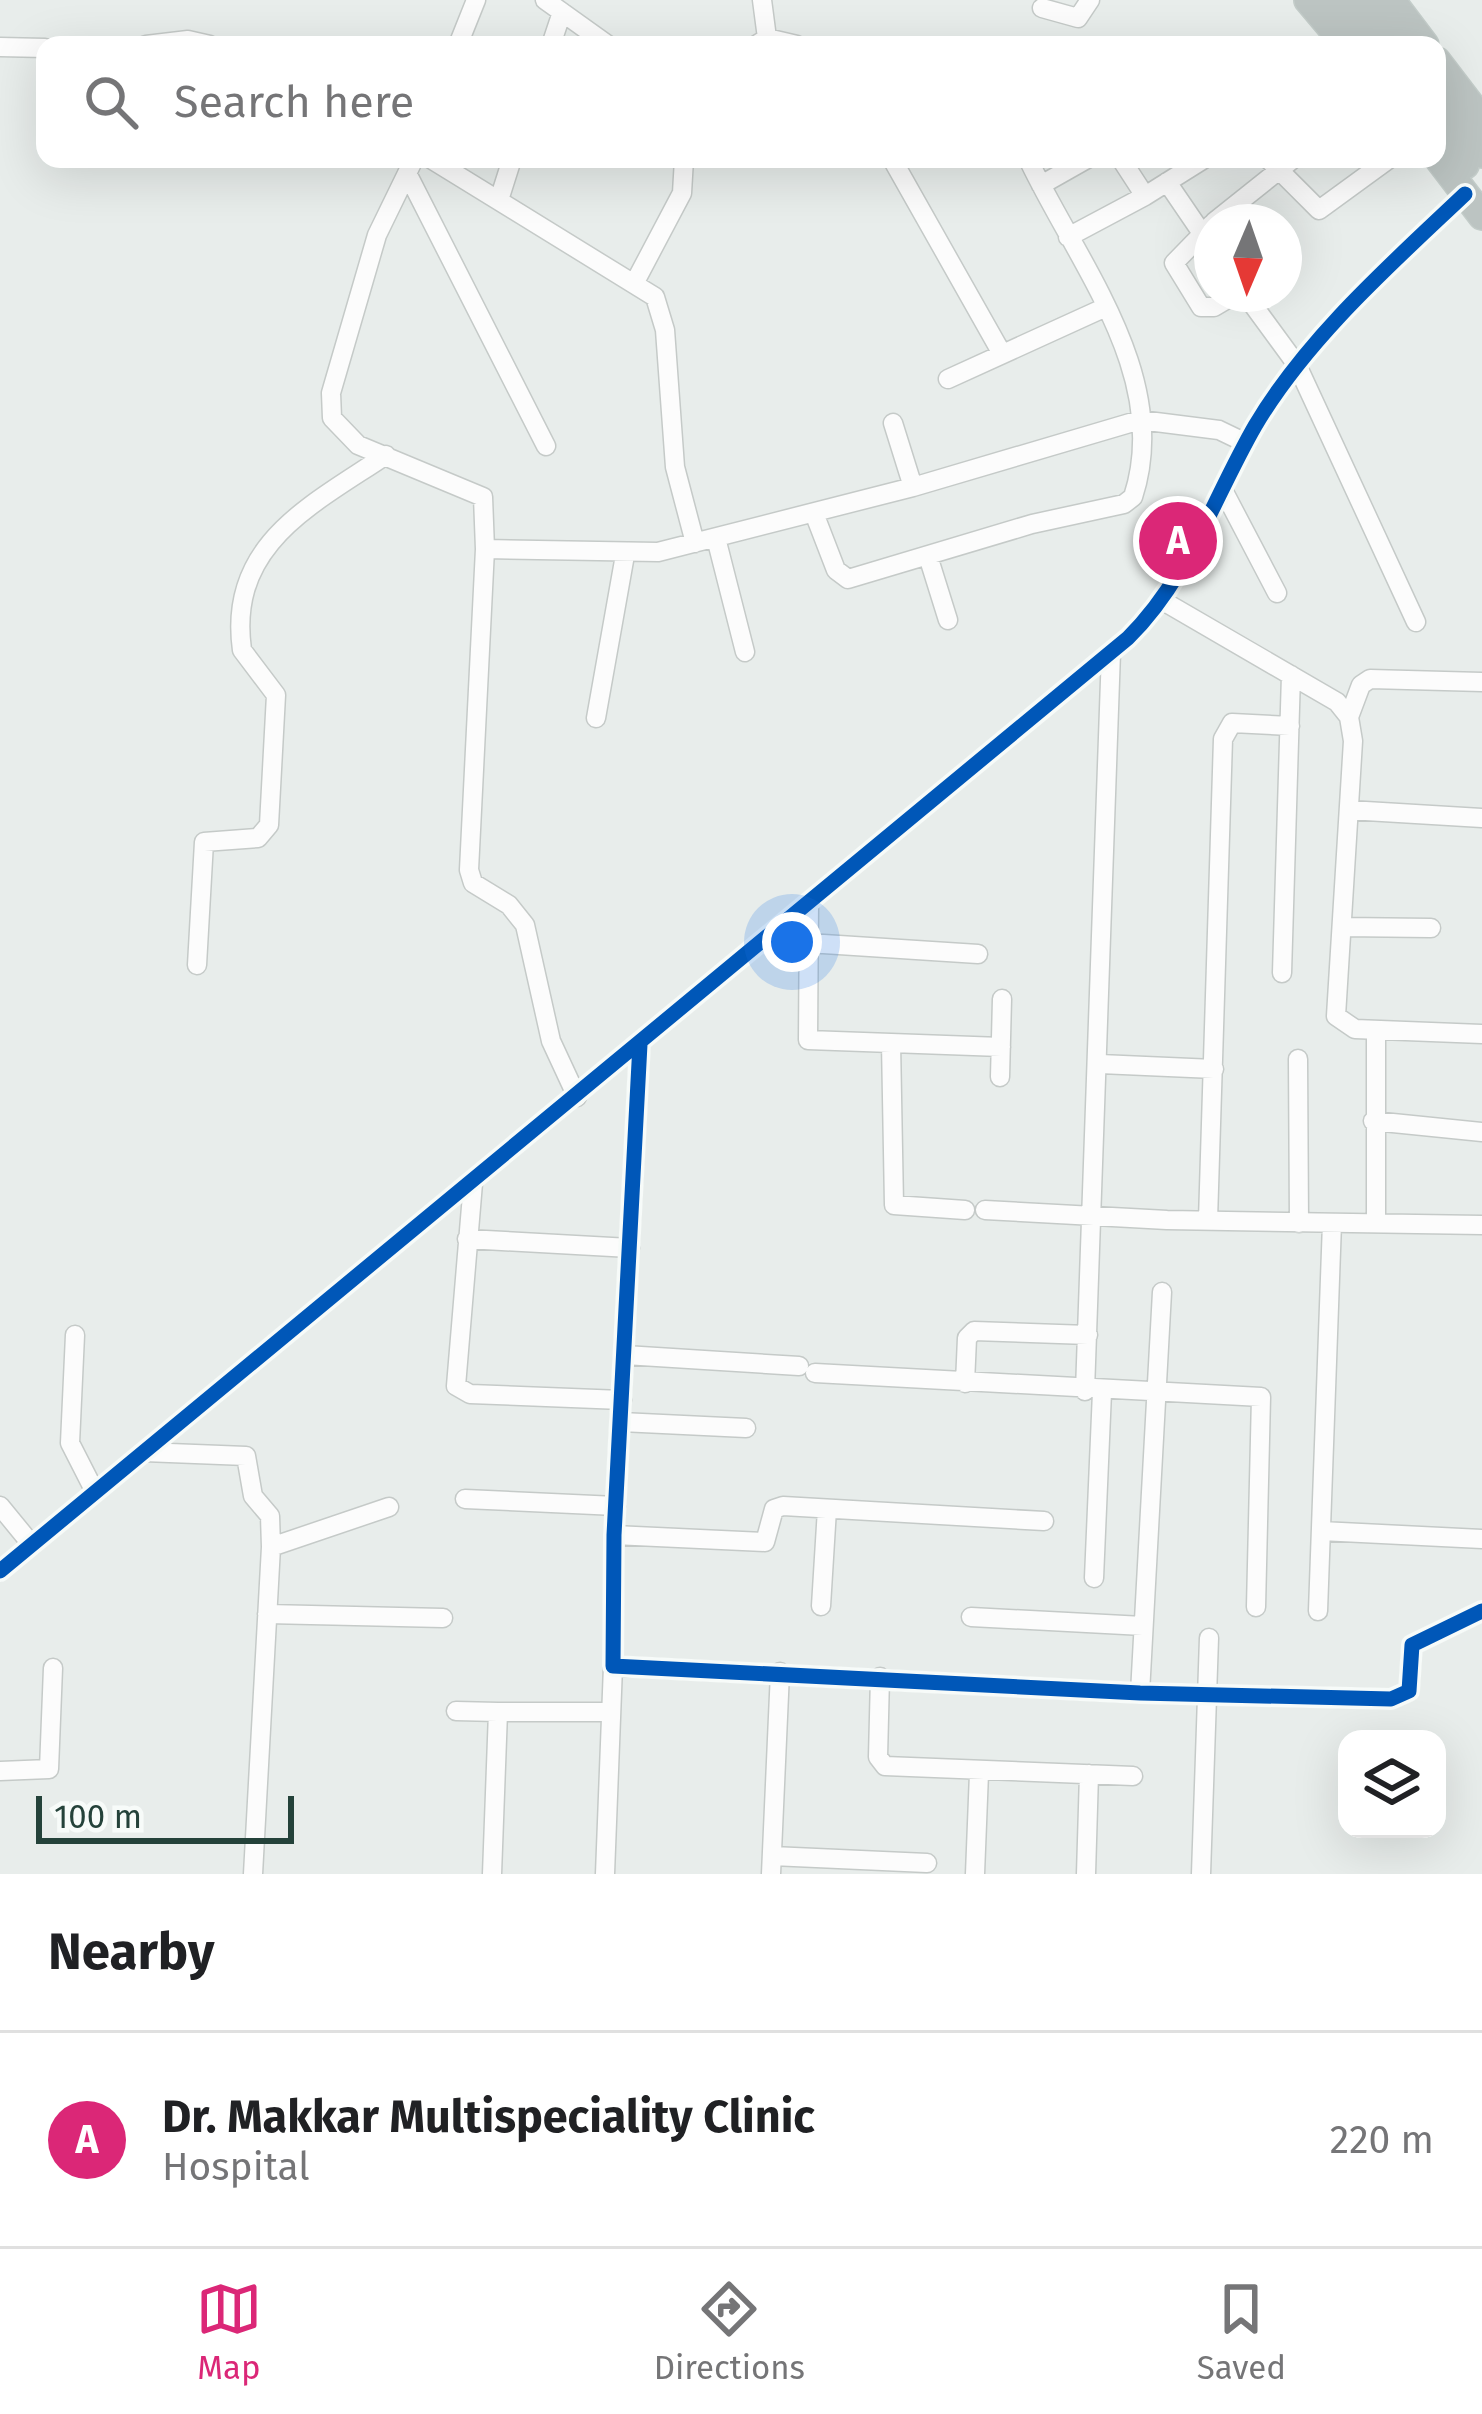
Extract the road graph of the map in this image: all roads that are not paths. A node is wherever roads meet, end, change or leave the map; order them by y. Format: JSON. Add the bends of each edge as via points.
{"nodes":[{"id":1,"x":476,"y":0,"type":"edge"},
{"id":2,"x":544,"y":0,"type":"edge"},
{"id":3,"x":762,"y":0,"type":"edge"},
{"id":4,"x":1090,"y":0,"type":"edge"},
{"id":5,"x":1308,"y":0,"type":"edge"},
{"id":6,"x":1339,"y":0,"type":"edge"},
{"id":7,"x":1365,"y":0,"type":"edge"},
{"id":8,"x":1390,"y":0,"type":"edge"},
{"id":9,"x":1042,"y":8,"type":"dead end"},
{"id":10,"x":562,"y":12,"type":"junction"},
{"id":11,"x":462,"y":36,"type":"edge"},
{"id":12,"x":554,"y":36,"type":"edge"},
{"id":13,"x":595,"y":36,"type":"edge"},
{"id":14,"x":761,"y":36,"type":"edge"},
{"id":15,"x":1338,"y":36,"type":"edge"},
{"id":16,"x":1365,"y":36,"type":"edge"},
{"id":17,"x":1393,"y":36,"type":"edge"},
{"id":18,"x":1418,"y":36,"type":"edge"},
{"id":19,"x":0,"y":47,"type":"edge"},
{"id":20,"x":36,"y":48,"type":"edge"},
{"id":21,"x":1446,"y":73,"type":"edge"},
{"id":22,"x":1446,"y":106,"type":"edge"},
{"id":23,"x":1482,"y":120,"type":"edge"},
{"id":24,"x":1446,"y":146,"type":"edge"},
{"id":25,"x":1482,"y":154,"type":"edge"},
{"id":26,"x":1446,"y":167,"type":"edge"},
{"id":27,"x":409,"y":168,"type":"edge"},
{"id":28,"x":411,"y":168,"type":"edge"},
{"id":29,"x":446,"y":168,"type":"edge"},
{"id":30,"x":509,"y":168,"type":"edge"},
{"id":31,"x":683,"y":168,"type":"edge"},
{"id":32,"x":897,"y":168,"type":"edge"},
{"id":33,"x":1033,"y":168,"type":"edge"},
{"id":34,"x":1070,"y":168,"type":"edge"},
{"id":35,"x":1127,"y":168,"type":"edge"},
{"id":36,"x":1186,"y":168,"type":"edge"},
{"id":37,"x":1275,"y":168,"type":"edge"},
{"id":38,"x":1284,"y":168,"type":"edge"},
{"id":39,"x":1377,"y":168,"type":"edge"},
{"id":40,"x":1167,"y":182,"type":"junction"},
{"id":41,"x":1041,"y":184,"type":"junction"},
{"id":42,"x":1145,"y":196,"type":"junction"},
{"id":43,"x":1476,"y":199,"type":"edge"},
{"id":44,"x":499,"y":200,"type":"junction"},
{"id":45,"x":1238,"y":204,"type":"edge"},
{"id":46,"x":1194,"y":213,"type":"edge"},
{"id":47,"x":1068,"y":237,"type":"junction"},
{"id":48,"x":1194,"y":245,"type":"edge"},
{"id":49,"x":635,"y":282,"type":"junction"},
{"id":50,"x":1194,"y":298,"type":"edge"},
{"id":51,"x":1106,"y":308,"type":"junction"},
{"id":52,"x":1255,"y":312,"type":"edge"},
{"id":53,"x":1001,"y":352,"type":"junction"},
{"id":54,"x":1297,"y":365,"type":"junction"},
{"id":55,"x":948,"y":379,"type":"dead end"},
{"id":56,"x":1140,"y":420,"type":"junction"},
{"id":57,"x":893,"y":423,"type":"dead end"},
{"id":58,"x":1246,"y":443,"type":"junction"},
{"id":59,"x":546,"y":446,"type":"dead end"},
{"id":60,"x":386,"y":455,"type":"junction"},
{"id":61,"x":913,"y":487,"type":"junction"},
{"id":62,"x":1222,"y":488,"type":"junction"},
{"id":63,"x":814,"y":513,"type":"junction"},
{"id":64,"x":716,"y":538,"type":"junction"},
{"id":65,"x":695,"y":543,"type":"junction"},
{"id":66,"x":485,"y":549,"type":"junction"},
{"id":67,"x":625,"y":556,"type":"junction"},
{"id":68,"x":928,"y":556,"type":"junction"},
{"id":69,"x":1277,"y":593,"type":"dead end"},
{"id":70,"x":1163,"y":601,"type":"junction"},
{"id":71,"x":947,"y":620,"type":"dead end"},
{"id":72,"x":1416,"y":622,"type":"dead end"},
{"id":73,"x":746,"y":652,"type":"dead end"},
{"id":74,"x":1111,"y":652,"type":"junction"},
{"id":75,"x":1291,"y":674,"type":"junction"},
{"id":76,"x":1482,"y":682,"type":"edge"},
{"id":77,"x":1349,"y":717,"type":"junction"},
{"id":78,"x":596,"y":718,"type":"dead end"},
{"id":79,"x":1290,"y":726,"type":"junction"},
{"id":80,"x":1349,"y":810,"type":"junction"},
{"id":81,"x":1482,"y":818,"type":"edge"},
{"id":82,"x":809,"y":902,"type":"junction"},
{"id":83,"x":1342,"y":927,"type":"junction"},
{"id":84,"x":1431,"y":928,"type":"dead end"},
{"id":85,"x":808,"y":943,"type":"junction"},
{"id":86,"x":978,"y":954,"type":"dead end"},
{"id":87,"x":197,"y":965,"type":"dead end"},
{"id":88,"x":1282,"y":973,"type":"dead end"},
{"id":89,"x":1002,"y":999,"type":"dead end"},
{"id":90,"x":1376,"y":1030,"type":"junction"},
{"id":91,"x":1482,"y":1034,"type":"edge"},
{"id":92,"x":891,"y":1043,"type":"junction"},
{"id":93,"x":640,"y":1044,"type":"junction"},
{"id":94,"x":1001,"y":1047,"type":"junction"},
{"id":95,"x":1298,"y":1059,"type":"dead end"},
{"id":96,"x":1100,"y":1064,"type":"junction"},
{"id":97,"x":1214,"y":1069,"type":"junction"},
{"id":98,"x":1000,"y":1077,"type":"dead end"},
{"id":99,"x":577,"y":1097,"type":"junction"},
{"id":100,"x":1373,"y":1121,"type":"junction"},
{"id":101,"x":1482,"y":1132,"type":"edge"},
{"id":102,"x":472,"y":1183,"type":"junction"},
{"id":103,"x":1092,"y":1215,"type":"junction"},
{"id":104,"x":1208,"y":1220,"type":"junction"},
{"id":105,"x":1376,"y":1222,"type":"junction"},
{"id":106,"x":1299,"y":1223,"type":"junction"},
{"id":107,"x":1332,"y":1223,"type":"junction"},
{"id":108,"x":1482,"y":1226,"type":"edge"},
{"id":109,"x":467,"y":1239,"type":"junction"},
{"id":110,"x":630,"y":1248,"type":"junction"},
{"id":111,"x":1162,"y":1292,"type":"dead end"},
{"id":112,"x":75,"y":1335,"type":"dead end"},
{"id":113,"x":1088,"y":1335,"type":"junction"},
{"id":114,"x":625,"y":1355,"type":"junction"},
{"id":115,"x":965,"y":1383,"type":"junction"},
{"id":116,"x":1094,"y":1392,"type":"junction"},
{"id":117,"x":1159,"y":1393,"type":"junction"},
{"id":118,"x":622,"y":1400,"type":"junction"},
{"id":119,"x":621,"y":1422,"type":"junction"},
{"id":120,"x":746,"y":1427,"type":"dead end"},
{"id":121,"x":144,"y":1452,"type":"junction"},
{"id":122,"x":95,"y":1492,"type":"junction"},
{"id":123,"x":465,"y":1499,"type":"dead end"},
{"id":124,"x":0,"y":1506,"type":"edge"},
{"id":125,"x":616,"y":1506,"type":"junction"},
{"id":126,"x":389,"y":1508,"type":"dead end"},
{"id":127,"x":826,"y":1509,"type":"junction"},
{"id":128,"x":1044,"y":1521,"type":"dead end"},
{"id":129,"x":1321,"y":1531,"type":"junction"},
{"id":130,"x":614,"y":1535,"type":"junction"},
{"id":131,"x":1482,"y":1539,"type":"edge"},
{"id":132,"x":32,"y":1545,"type":"junction"},
{"id":133,"x":271,"y":1546,"type":"junction"},
{"id":134,"x":0,"y":1570,"type":"edge"},
{"id":135,"x":1094,"y":1579,"type":"dead end"},
{"id":136,"x":821,"y":1606,"type":"dead end"},
{"id":137,"x":1256,"y":1607,"type":"dead end"},
{"id":138,"x":1318,"y":1611,"type":"dead end"},
{"id":139,"x":1482,"y":1611,"type":"edge"},
{"id":140,"x":267,"y":1614,"type":"junction"},
{"id":141,"x":970,"y":1617,"type":"dead end"},
{"id":142,"x":443,"y":1618,"type":"dead end"},
{"id":143,"x":1143,"y":1626,"type":"junction"},
{"id":144,"x":1209,"y":1637,"type":"dead end"},
{"id":145,"x":613,"y":1666,"type":"junction"},
{"id":146,"x":52,"y":1668,"type":"dead end"},
{"id":147,"x":780,"y":1672,"type":"junction"},
{"id":148,"x":880,"y":1677,"type":"junction"},
{"id":149,"x":1140,"y":1693,"type":"junction"},
{"id":150,"x":1206,"y":1694,"type":"junction"},
{"id":151,"x":456,"y":1711,"type":"dead end"},
{"id":152,"x":498,"y":1712,"type":"junction"},
{"id":153,"x":611,"y":1712,"type":"junction"},
{"id":154,"x":0,"y":1771,"type":"edge"},
{"id":155,"x":979,"y":1773,"type":"junction"},
{"id":156,"x":1089,"y":1774,"type":"junction"},
{"id":157,"x":1133,"y":1776,"type":"dead end"},
{"id":158,"x":926,"y":1863,"type":"dead end"},
{"id":159,"x":772,"y":1865,"type":"edge"},
{"id":160,"x":852,"y":1867,"type":"edge"},
{"id":161,"x":253,"y":1874,"type":"edge"},
{"id":162,"x":492,"y":1874,"type":"edge"},
{"id":163,"x":605,"y":1874,"type":"edge"},
{"id":164,"x":975,"y":1874,"type":"edge"},
{"id":165,"x":1086,"y":1874,"type":"edge"},
{"id":166,"x":1201,"y":1874,"type":"edge"}],
"edges":[{"from":1,"to":11,"type":"street"},
{"from":2,"to":10,"type":"street"},
{"from":3,"to":14,"type":"street"},
{"from":4,"to":9,"type":"street","via":[[1078,18]]},
{"from":5,"to":15,"type":"highway"},
{"from":6,"to":16,"type":"highway"},
{"from":7,"to":17,"type":"highway"},
{"from":8,"to":18,"type":"highway"},
{"from":10,"to":12,"type":"street"},
{"from":10,"to":13,"type":"street"},
{"from":19,"to":20,"type":"street"},
{"from":21,"to":23,"type":"highway"},
{"from":22,"to":25,"type":"highway"},
{"from":24,"to":43,"type":"highway"},
{"from":26,"to":43,"type":"highway"},
{"from":27,"to":60,"type":"street","via":[[377,235],[331,393],[342,434]]},
{"from":28,"to":59,"type":"street"},
{"from":29,"to":44,"type":"street"},
{"from":30,"to":44,"type":"street"},
{"from":31,"to":49,"type":"street","via":[[682,193]]},
{"from":32,"to":53,"type":"street"},
{"from":33,"to":41,"type":"street"},
{"from":34,"to":41,"type":"street"},
{"from":35,"to":42,"type":"street"},
{"from":36,"to":40,"type":"street"},
{"from":37,"to":45,"type":"street"},
{"from":38,"to":39,"type":"street","via":[[1319,210]]},
{"from":40,"to":42,"type":"street"},
{"from":40,"to":46,"type":"street"},
{"from":41,"to":47,"type":"street"},
{"from":42,"to":47,"type":"street"},
{"from":43,"to":54,"type":"street"},
{"from":44,"to":49,"type":"street"},
{"from":47,"to":51,"type":"street"},
{"from":48,"to":50,"type":"street","via":[[1174,263]]},
{"from":49,"to":65,"type":"street","via":[[662,312],[675,466]]},
{"from":51,"to":53,"type":"street"},
{"from":51,"to":56,"type":"street","via":[[1133,368]]},
{"from":52,"to":54,"type":"street"},
{"from":53,"to":55,"type":"street"},
{"from":54,"to":58,"type":"street"},
{"from":54,"to":72,"type":"street"},
{"from":56,"to":58,"type":"street","via":[[1219,430]]},
{"from":56,"to":61,"type":"street"},
{"from":56,"to":68,"type":"street","via":[[1136,487],[1124,505]]},
{"from":57,"to":61,"type":"street"},
{"from":58,"to":62,"type":"street"},
{"from":60,"to":66,"type":"street","via":[[482,497]]},
{"from":60,"to":87,"type":"street","via":[[270,536],[248,585],[242,650],[276,694],[269,825],[258,838],[204,842]]},
{"from":61,"to":63,"type":"street"},
{"from":62,"to":69,"type":"street"},
{"from":62,"to":70,"type":"street"},
{"from":63,"to":64,"type":"street"},
{"from":63,"to":68,"type":"street","via":[[840,576]]},
{"from":64,"to":65,"type":"street"},
{"from":64,"to":73,"type":"street"},
{"from":65,"to":67,"type":"street"},
{"from":66,"to":67,"type":"street"},
{"from":66,"to":99,"type":"street","via":[[469,870],[473,883],[509,904],[525,925],[551,1041]]},
{"from":67,"to":78,"type":"street"},
{"from":68,"to":71,"type":"street"},
{"from":70,"to":74,"type":"street"},
{"from":70,"to":75,"type":"street"},
{"from":74,"to":82,"type":"street"},
{"from":74,"to":96,"type":"street"},
{"from":75,"to":77,"type":"street"},
{"from":75,"to":79,"type":"street"},
{"from":76,"to":77,"type":"street","via":[[1370,679]]},
{"from":77,"to":80,"type":"street"},
{"from":79,"to":88,"type":"street"},
{"from":79,"to":97,"type":"street","via":[[1232,723],[1222,740]]},
{"from":80,"to":81,"type":"street"},
{"from":80,"to":83,"type":"street"},
{"from":82,"to":85,"type":"street"},
{"from":82,"to":93,"type":"street"},
{"from":83,"to":84,"type":"street"},
{"from":83,"to":90,"type":"street","via":[[1336,1016]]},
{"from":85,"to":86,"type":"street"},
{"from":85,"to":92,"type":"street","via":[[808,1040]]},
{"from":89,"to":94,"type":"street"},
{"from":90,"to":91,"type":"street"},
{"from":90,"to":100,"type":"street"},
{"from":92,"to":94,"type":"street"},
{"from":92,"to":103,"type":"street","via":[[894,1205]]},
{"from":93,"to":99,"type":"street"},
{"from":93,"to":110,"type":"street"},
{"from":94,"to":98,"type":"street"},
{"from":95,"to":106,"type":"street"},
{"from":96,"to":97,"type":"street"},
{"from":96,"to":103,"type":"street"},
{"from":97,"to":104,"type":"street"},
{"from":99,"to":102,"type":"street"},
{"from":100,"to":101,"type":"street"},
{"from":100,"to":105,"type":"street"},
{"from":102,"to":109,"type":"street"},
{"from":102,"to":121,"type":"street"},
{"from":103,"to":104,"type":"street"},
{"from":103,"to":113,"type":"street"},
{"from":104,"to":106,"type":"street"},
{"from":105,"to":107,"type":"street"},
{"from":105,"to":108,"type":"street"},
{"from":106,"to":107,"type":"street"},
{"from":107,"to":129,"type":"street"},
{"from":109,"to":110,"type":"street"},
{"from":109,"to":118,"type":"street","via":[[453,1376],[460,1391]]},
{"from":110,"to":114,"type":"street"},
{"from":111,"to":117,"type":"street"},
{"from":112,"to":122,"type":"street","via":[[70,1443]]},
{"from":113,"to":115,"type":"street","via":[[974,1331]]},
{"from":113,"to":116,"type":"street"},
{"from":114,"to":115,"type":"street"},
{"from":114,"to":118,"type":"street"},
{"from":115,"to":116,"type":"street"},
{"from":116,"to":117,"type":"street"},
{"from":116,"to":135,"type":"street"},
{"from":117,"to":137,"type":"street","via":[[1261,1397]]},
{"from":117,"to":143,"type":"street"},
{"from":118,"to":119,"type":"street"},
{"from":119,"to":120,"type":"street"},
{"from":119,"to":125,"type":"street"},
{"from":121,"to":122,"type":"street"},
{"from":121,"to":133,"type":"street","via":[[246,1456],[253,1496],[270,1516]]},
{"from":122,"to":132,"type":"street"},
{"from":123,"to":125,"type":"street"},
{"from":124,"to":132,"type":"street"},
{"from":125,"to":130,"type":"street"},
{"from":126,"to":133,"type":"street"},
{"from":127,"to":128,"type":"street"},
{"from":127,"to":130,"type":"street","via":[[774,1509],[765,1542]]},
{"from":127,"to":136,"type":"street"},
{"from":129,"to":131,"type":"street"},
{"from":129,"to":138,"type":"street"},
{"from":130,"to":145,"type":"street"},
{"from":132,"to":134,"type":"street"},
{"from":133,"to":140,"type":"street"},
{"from":139,"to":150,"type":"street","via":[[1412,1645],[1404,1696]]},
{"from":140,"to":142,"type":"street"},
{"from":140,"to":161,"type":"street"},
{"from":141,"to":143,"type":"street"},
{"from":143,"to":149,"type":"street"},
{"from":144,"to":150,"type":"street"},
{"from":145,"to":147,"type":"street"},
{"from":145,"to":153,"type":"street"},
{"from":146,"to":154,"type":"street","via":[[49,1769]]},
{"from":147,"to":148,"type":"street"},
{"from":147,"to":159,"type":"street"},
{"from":148,"to":149,"type":"street"},
{"from":148,"to":155,"type":"street","via":[[878,1757],[885,1766]]},
{"from":149,"to":150,"type":"street"},
{"from":150,"to":166,"type":"street"},
{"from":151,"to":152,"type":"street"},
{"from":152,"to":153,"type":"street"},
{"from":152,"to":162,"type":"street"},
{"from":153,"to":163,"type":"street"},
{"from":155,"to":156,"type":"street"},
{"from":155,"to":164,"type":"street"},
{"from":156,"to":157,"type":"street"},
{"from":156,"to":165,"type":"street"},
{"from":158,"to":160,"type":"street"},
{"from":159,"to":160,"type":"street"}]}
